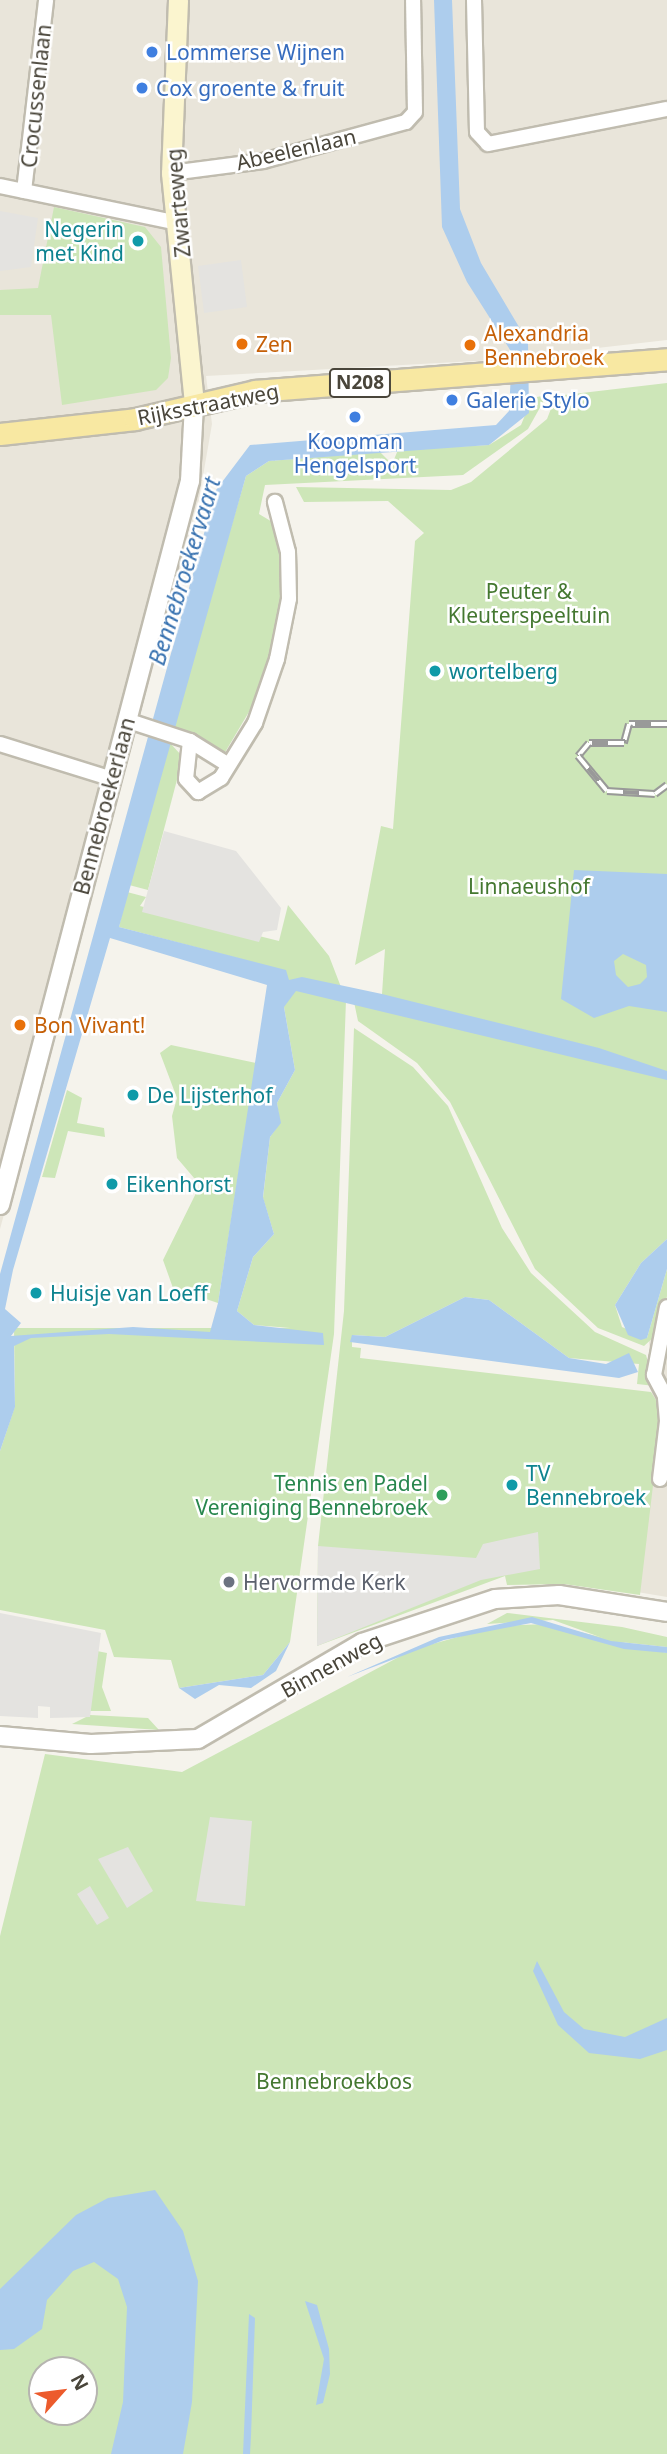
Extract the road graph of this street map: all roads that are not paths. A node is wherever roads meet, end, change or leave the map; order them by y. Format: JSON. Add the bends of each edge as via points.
{"nodes":[{"id":1,"x":46,"y":0,"type":"edge"},
{"id":2,"x":178,"y":0,"type":"edge"},
{"id":3,"x":413,"y":0,"type":"edge"},
{"id":4,"x":474,"y":0,"type":"edge"},
{"id":5,"x":667,"y":109,"type":"edge"},
{"id":6,"x":171,"y":173,"type":"junction"},
{"id":7,"x":0,"y":186,"type":"edge"},
{"id":8,"x":24,"y":191,"type":"junction"},
{"id":9,"x":179,"y":223,"type":"junction"},
{"id":10,"x":667,"y":359,"type":"edge"},
{"id":11,"x":194,"y":405,"type":"junction"},
{"id":12,"x":0,"y":434,"type":"edge"},
{"id":13,"x":275,"y":502,"type":"dead end"},
{"id":14,"x":126,"y":720,"type":"junction"},
{"id":15,"x":184,"y":739,"type":"junction"},
{"id":16,"x":0,"y":744,"type":"edge"},
{"id":17,"x":227,"y":764,"type":"junction"},
{"id":18,"x":109,"y":778,"type":"junction"},
{"id":19,"x":0,"y":1205,"type":"edge"},
{"id":20,"x":667,"y":1307,"type":"edge"},
{"id":21,"x":660,"y":1479,"type":"dead end"},
{"id":22,"x":667,"y":1612,"type":"edge"},
{"id":23,"x":0,"y":1736,"type":"edge"}],
"edges":[{"from":1,"to":8,"type":"street","name":"Crocussenlaan"},
{"from":2,"to":6,"type":"main road","name":"Zwarteweg"},
{"from":3,"to":6,"type":"street","name":"Abeelenlaan","via":[[415,112],[406,122],[263,161]]},
{"from":4,"to":5,"type":"street","via":[[477,132],[488,144]]},
{"from":6,"to":9,"type":"main road","name":"Zwarteweg"},
{"from":7,"to":8,"type":"street"},
{"from":8,"to":9,"type":"street"},
{"from":9,"to":11,"type":"main road","name":"Zwarteweg"},
{"from":10,"to":11,"type":"main road","name":"Rijksstraatweg","number":"N208","via":[[255,391]]},
{"from":11,"to":12,"type":"main road","name":"Rijksstraatweg","number":"N208","via":[[135,419]]},
{"from":11,"to":14,"type":"street","name":"Bennebroekerlaan","via":[[190,481]]},
{"from":13,"to":17,"type":"street","via":[[285,526],[289,599],[277,659],[255,723]]},
{"from":14,"to":15,"type":"street"},
{"from":14,"to":18,"type":"street","name":"Bennebroekerlaan"},
{"from":15,"to":17,"type":"street"},
{"from":15,"to":17,"type":"street","via":[[186,779],[198,792],[221,778]]},
{"from":16,"to":18,"type":"street"},
{"from":18,"to":19,"type":"street","name":"Bennebroekerlaan"},
{"from":20,"to":21,"type":"street","via":[[654,1375],[665,1396],[667,1421]]},
{"from":22,"to":23,"type":"street","name":"Binnenweg","via":[[559,1595],[495,1598],[362,1643],[198,1740],[91,1744]]}]}
